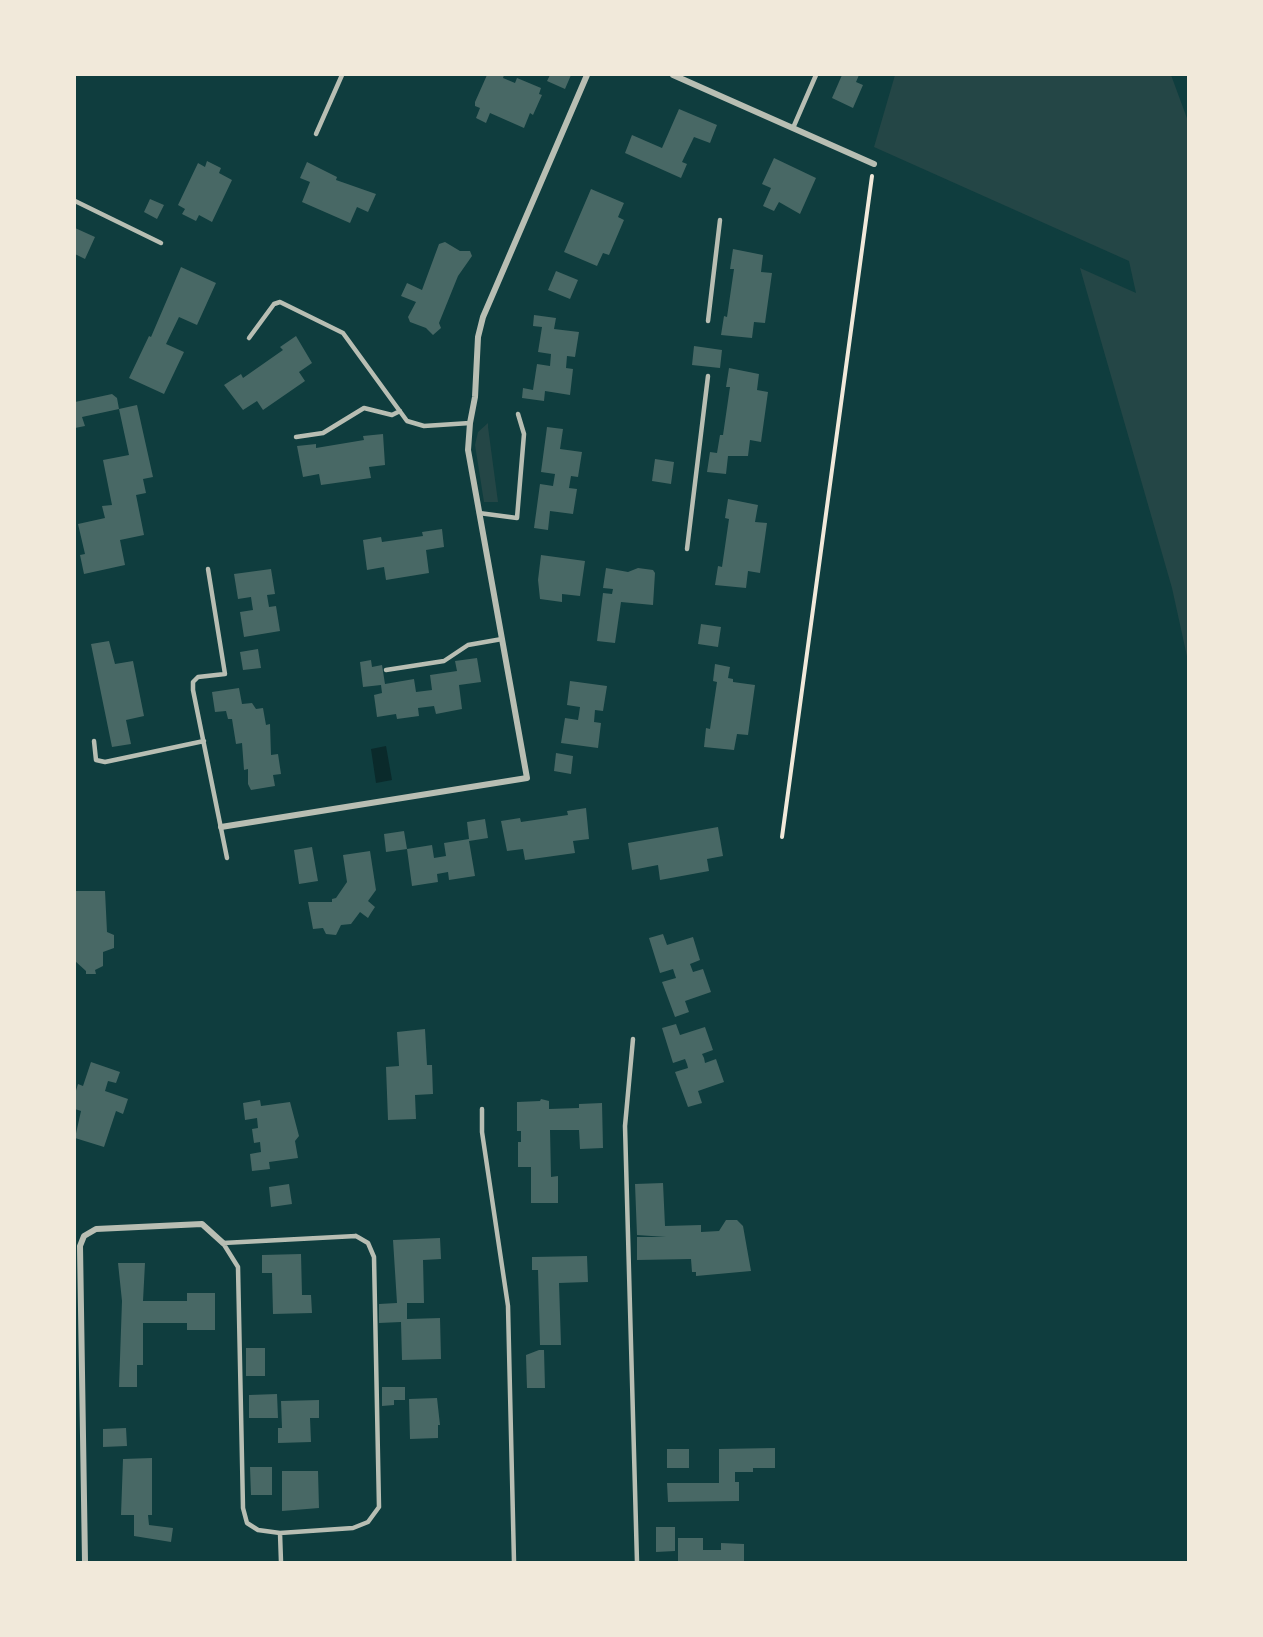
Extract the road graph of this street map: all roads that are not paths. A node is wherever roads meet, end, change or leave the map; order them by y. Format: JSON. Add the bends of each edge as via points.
{"nodes":[{"id":1,"x":342,"y":75,"type":"edge"},
{"id":2,"x":588,"y":75,"type":"edge"},
{"id":3,"x":674,"y":75,"type":"edge"},
{"id":4,"x":816,"y":75,"type":"edge"},
{"id":5,"x":793,"y":128,"type":"junction"},
{"id":6,"x":316,"y":134,"type":"dead end"},
{"id":7,"x":874,"y":164,"type":"road end"},
{"id":8,"x":75,"y":201,"type":"edge"},
{"id":9,"x":720,"y":220,"type":"dead end"},
{"id":10,"x":161,"y":243,"type":"dead end"},
{"id":11,"x":708,"y":321,"type":"dead end"},
{"id":12,"x":249,"y":338,"type":"dead end"},
{"id":13,"x":708,"y":376,"type":"dead end"},
{"id":14,"x":400,"y":411,"type":"junction"},
{"id":15,"x":518,"y":414,"type":"dead end"},
{"id":16,"x":470,"y":423,"type":"junction"},
{"id":17,"x":296,"y":437,"type":"dead end"},
{"id":18,"x":479,"y":513,"type":"junction"},
{"id":19,"x":687,"y":549,"type":"dead end"},
{"id":20,"x":208,"y":569,"type":"dead end"},
{"id":21,"x":502,"y":639,"type":"junction"},
{"id":22,"x":386,"y":670,"type":"dead end"},
{"id":23,"x":94,"y":741,"type":"dead end"},
{"id":24,"x":204,"y":741,"type":"junction"},
{"id":25,"x":221,"y":827,"type":"junction"},
{"id":26,"x":227,"y":858,"type":"dead end"},
{"id":27,"x":633,"y":1039,"type":"dead end"},
{"id":28,"x":482,"y":1109,"type":"dead end"},
{"id":29,"x":223,"y":1243,"type":"junction"},
{"id":30,"x":280,"y":1533,"type":"junction"},
{"id":31,"x":85,"y":1562,"type":"edge"},
{"id":32,"x":281,"y":1562,"type":"edge"},
{"id":33,"x":514,"y":1562,"type":"edge"},
{"id":34,"x":637,"y":1562,"type":"edge"}],
"edges":[{"from":1,"to":6,"type":"lane"},
{"from":2,"to":16,"type":"street","via":[[483,317]]},
{"from":3,"to":5,"type":"street"},
{"from":4,"to":5,"type":"lane"},
{"from":5,"to":7,"type":"street"},
{"from":8,"to":10,"type":"lane"},
{"from":9,"to":11,"type":"lane"},
{"from":12,"to":14,"type":"lane","via":[[274,304],[280,302],[332,327],[343,333]]},
{"from":13,"to":19,"type":"lane"},
{"from":14,"to":16,"type":"lane","via":[[416,425]]},
{"from":14,"to":17,"type":"lane","via":[[392,416],[364,408],[323,433]]},
{"from":15,"to":18,"type":"lane","via":[[524,434],[517,518]]},
{"from":16,"to":18,"type":"street","via":[[468,450]]},
{"from":18,"to":21,"type":"street"},
{"from":20,"to":24,"type":"lane","via":[[225,674],[193,681]]},
{"from":21,"to":22,"type":"lane","via":[[468,645],[444,661]]},
{"from":21,"to":25,"type":"street","via":[[527,778]]},
{"from":23,"to":24,"type":"lane","via":[[96,760],[105,762]]},
{"from":24,"to":25,"type":"lane"},
{"from":25,"to":26,"type":"lane"},
{"from":27,"to":34,"type":"lane","via":[[625,1126]]},
{"from":28,"to":33,"type":"lane","via":[[482,1132],[508,1306]]},
{"from":29,"to":30,"type":"lane","via":[[238,1267],[243,1508],[247,1523],[258,1530]]},
{"from":29,"to":30,"type":"lane","via":[[356,1236],[368,1243],[374,1257],[379,1508],[368,1522],[353,1528]]},
{"from":29,"to":31,"type":"street","via":[[202,1224],[96,1229],[84,1236],[80,1246]]},
{"from":30,"to":32,"type":"lane"}]}
